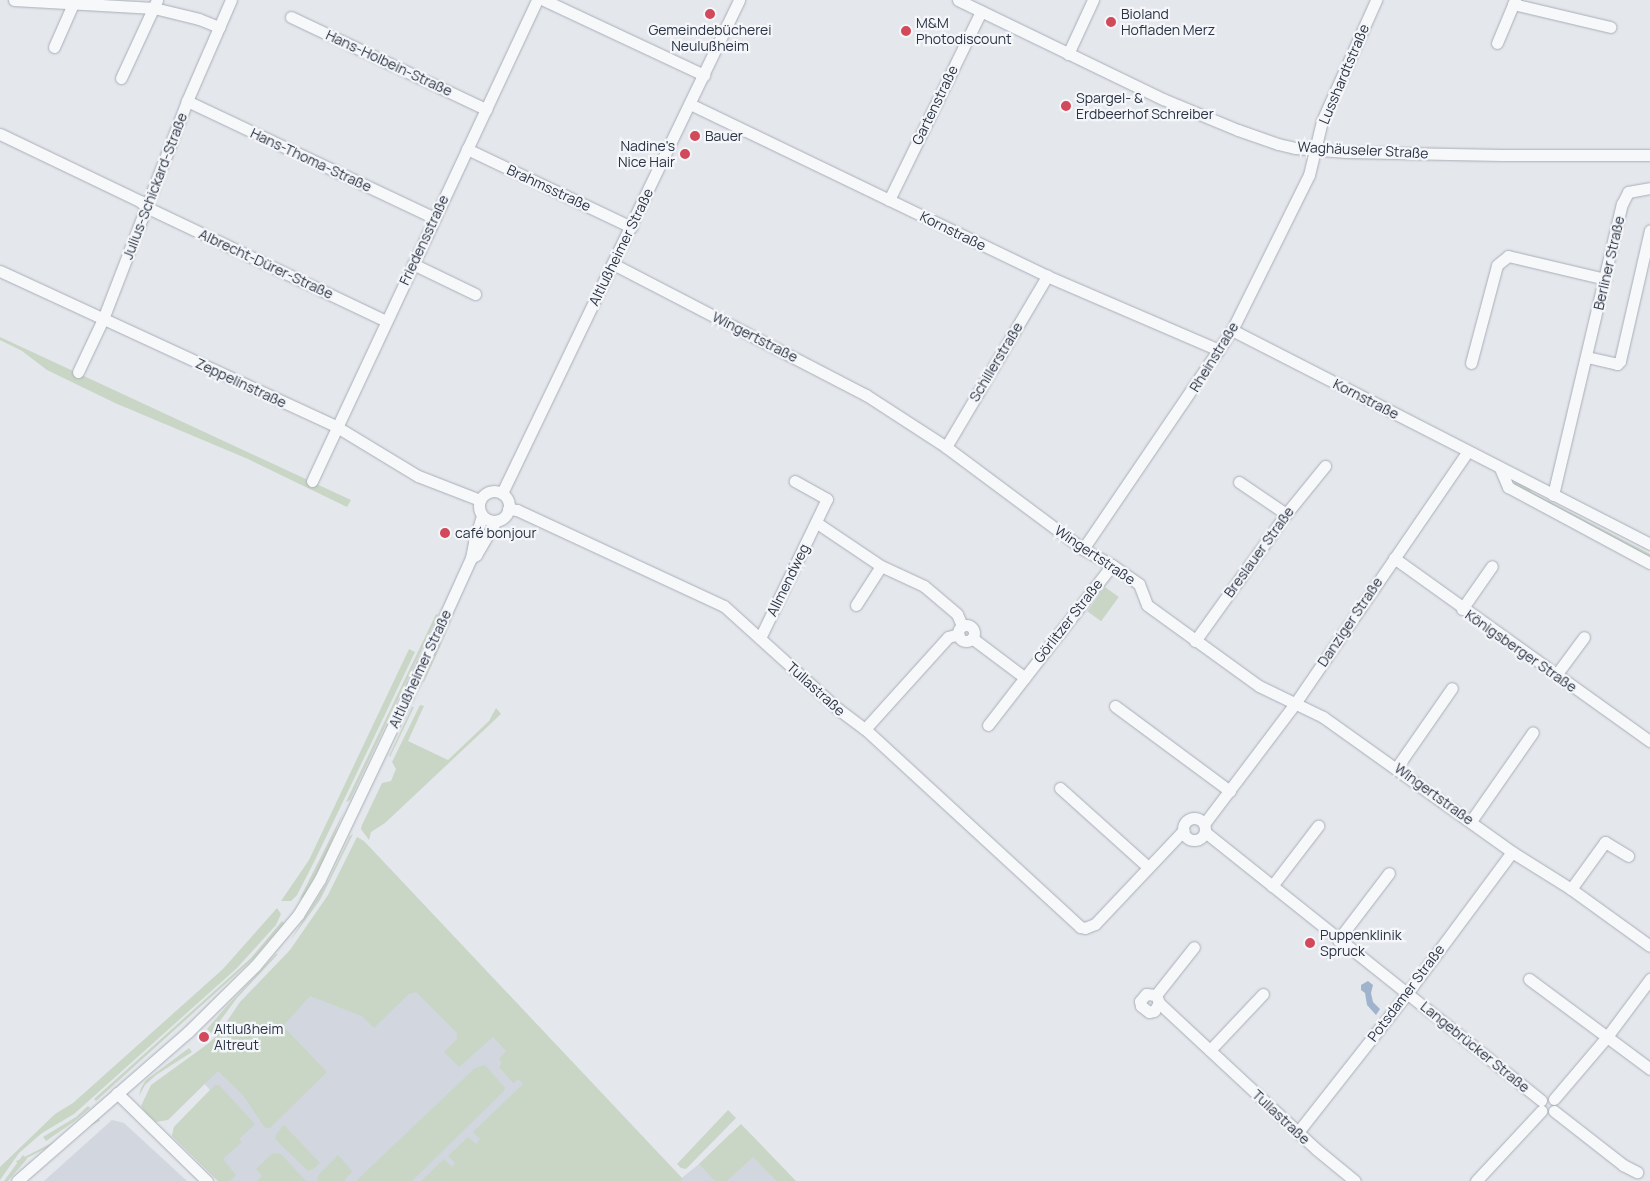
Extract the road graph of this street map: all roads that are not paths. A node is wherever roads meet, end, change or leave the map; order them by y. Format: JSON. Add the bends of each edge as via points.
{"nodes":[{"id":1,"x":14,"y":0,"type":"edge"},
{"id":2,"x":231,"y":0,"type":"edge"},
{"id":3,"x":537,"y":0,"type":"edge"},
{"id":4,"x":544,"y":0,"type":"edge"},
{"id":5,"x":739,"y":0,"type":"edge"},
{"id":6,"x":958,"y":0,"type":"edge"},
{"id":7,"x":1093,"y":0,"type":"edge"},
{"id":8,"x":1376,"y":0,"type":"edge"},
{"id":9,"x":1514,"y":2,"type":"edge"},
{"id":10,"x":73,"y":4,"type":"junction"},
{"id":11,"x":156,"y":4,"type":"edge"},
{"id":12,"x":981,"y":11,"type":"junction"},
{"id":13,"x":291,"y":16,"type":"dead end"},
{"id":14,"x":219,"y":27,"type":"junction"},
{"id":15,"x":1610,"y":27,"type":"dead end"},
{"id":16,"x":1497,"y":43,"type":"dead end"},
{"id":17,"x":54,"y":47,"type":"dead end"},
{"id":18,"x":1068,"y":54,"type":"junction"},
{"id":19,"x":704,"y":75,"type":"junction"},
{"id":20,"x":121,"y":78,"type":"dead end"},
{"id":21,"x":187,"y":102,"type":"junction"},
{"id":22,"x":690,"y":104,"type":"junction"},
{"id":23,"x":486,"y":109,"type":"junction"},
{"id":24,"x":0,"y":134,"type":"edge"},
{"id":25,"x":467,"y":149,"type":"junction"},
{"id":26,"x":1315,"y":150,"type":"junction"},
{"id":27,"x":1650,"y":155,"type":"edge"},
{"id":28,"x":1650,"y":188,"type":"edge"},
{"id":29,"x":890,"y":200,"type":"junction"},
{"id":30,"x":146,"y":207,"type":"junction"},
{"id":31,"x":434,"y":218,"type":"junction"},
{"id":32,"x":631,"y":226,"type":"junction"},
{"id":33,"x":1650,"y":230,"type":"edge"},
{"id":34,"x":413,"y":264,"type":"junction"},
{"id":35,"x":613,"y":264,"type":"junction"},
{"id":36,"x":0,"y":271,"type":"edge"},
{"id":37,"x":1047,"y":276,"type":"junction"},
{"id":38,"x":1605,"y":279,"type":"junction"},
{"id":39,"x":475,"y":294,"type":"dead end"},
{"id":40,"x":103,"y":319,"type":"junction"},
{"id":41,"x":386,"y":321,"type":"junction"},
{"id":42,"x":1232,"y":330,"type":"junction"},
{"id":43,"x":1220,"y":350,"type":"junction"},
{"id":44,"x":1587,"y":357,"type":"junction"},
{"id":45,"x":1472,"y":363,"type":"dead end"},
{"id":46,"x":78,"y":372,"type":"dead end"},
{"id":47,"x":338,"y":427,"type":"junction"},
{"id":48,"x":946,"y":447,"type":"junction"},
{"id":49,"x":1467,"y":452,"type":"junction"},
{"id":50,"x":1325,"y":466,"type":"dead end"},
{"id":51,"x":1500,"y":468,"type":"junction"},
{"id":52,"x":312,"y":481,"type":"dead end"},
{"id":53,"x":795,"y":481,"type":"dead end"},
{"id":54,"x":1239,"y":482,"type":"dead end"},
{"id":55,"x":502,"y":493,"type":"junction"},
{"id":56,"x":1553,"y":496,"type":"junction"},
{"id":57,"x":480,"y":500,"type":"junction"},
{"id":58,"x":508,"y":509,"type":"junction"},
{"id":59,"x":1286,"y":514,"type":"junction"},
{"id":60,"x":482,"y":516,"type":"junction"},
{"id":61,"x":496,"y":521,"type":"junction"},
{"id":62,"x":817,"y":523,"type":"junction"},
{"id":63,"x":1650,"y":544,"type":"edge"},
{"id":64,"x":1083,"y":548,"type":"junction"},
{"id":65,"x":471,"y":558,"type":"junction"},
{"id":66,"x":1394,"y":558,"type":"junction"},
{"id":67,"x":1650,"y":563,"type":"edge"},
{"id":68,"x":1112,"y":565,"type":"junction"},
{"id":69,"x":881,"y":566,"type":"junction"},
{"id":70,"x":1492,"y":566,"type":"dead end"},
{"id":71,"x":856,"y":605,"type":"dead end"},
{"id":72,"x":1462,"y":609,"type":"junction"},
{"id":73,"x":960,"y":630,"type":"junction"},
{"id":74,"x":1584,"y":637,"type":"dead end"},
{"id":75,"x":760,"y":638,"type":"junction"},
{"id":76,"x":1195,"y":641,"type":"junction"},
{"id":77,"x":1556,"y":675,"type":"junction"},
{"id":78,"x":1025,"y":678,"type":"junction"},
{"id":79,"x":1452,"y":688,"type":"dead end"},
{"id":80,"x":1294,"y":705,"type":"junction"},
{"id":81,"x":1115,"y":706,"type":"dead end"},
{"id":82,"x":988,"y":725,"type":"dead end"},
{"id":83,"x":865,"y":729,"type":"junction"},
{"id":84,"x":1533,"y":732,"type":"dead end"},
{"id":85,"x":1650,"y":741,"type":"edge"},
{"id":86,"x":1396,"y":767,"type":"junction"},
{"id":87,"x":1060,"y":788,"type":"dead end"},
{"id":88,"x":1230,"y":791,"type":"junction"},
{"id":89,"x":1471,"y":821,"type":"junction"},
{"id":90,"x":1318,"y":826,"type":"dead end"},
{"id":91,"x":1205,"y":828,"type":"junction"},
{"id":92,"x":1184,"y":830,"type":"junction"},
{"id":93,"x":1512,"y":852,"type":"junction"},
{"id":94,"x":1628,"y":856,"type":"dead end"},
{"id":95,"x":1148,"y":867,"type":"junction"},
{"id":96,"x":1389,"y":873,"type":"dead end"},
{"id":97,"x":1272,"y":886,"type":"junction"},
{"id":98,"x":1571,"y":889,"type":"junction"},
{"id":99,"x":1338,"y":940,"type":"junction"},
{"id":100,"x":1650,"y":946,"type":"edge"},
{"id":101,"x":1194,"y":947,"type":"dead end"},
{"id":102,"x":1650,"y":978,"type":"edge"},
{"id":103,"x":1529,"y":980,"type":"dead end"},
{"id":104,"x":1408,"y":992,"type":"junction"},
{"id":105,"x":1263,"y":994,"type":"dead end"},
{"id":106,"x":1606,"y":1038,"type":"junction"},
{"id":107,"x":1210,"y":1050,"type":"junction"},
{"id":108,"x":1650,"y":1069,"type":"edge"},
{"id":109,"x":117,"y":1093,"type":"junction"},
{"id":110,"x":1554,"y":1099,"type":"junction"},
{"id":111,"x":1541,"y":1105,"type":"junction"},
{"id":112,"x":1554,"y":1112,"type":"junction"},
{"id":113,"x":1298,"y":1132,"type":"junction"},
{"id":114,"x":1637,"y":1172,"type":"dead end"},
{"id":115,"x":205,"y":1180,"type":"edge"},
{"id":116,"x":17,"y":1181,"type":"edge"},
{"id":117,"x":1355,"y":1181,"type":"edge"},
{"id":118,"x":1476,"y":1181,"type":"edge"}],
"edges":[{"from":1,"to":10,"type":"street"},
{"from":2,"to":14,"type":"street","name":"Julius-Schickard-Straße"},
{"from":3,"to":23,"type":"street","name":"Friedensstraße"},
{"from":4,"to":19,"type":"street"},
{"from":5,"to":19,"type":"street","name":"Altlußheimer Straße"},
{"from":6,"to":12,"type":"street","name":"Waghäuseler Straße"},
{"from":7,"to":18,"type":"street"},
{"from":8,"to":26,"type":"street","name":"Lusshardtstraße","via":[[1322,121]]},
{"from":9,"to":15,"type":"street"},
{"from":9,"to":16,"type":"street"},
{"from":10,"to":11,"type":"street"},
{"from":10,"to":17,"type":"street"},
{"from":11,"to":14,"type":"street"},
{"from":11,"to":20,"type":"street"},
{"from":12,"to":18,"type":"street","name":"Waghäuseler Straße"},
{"from":12,"to":29,"type":"street","name":"Gartenstraße"},
{"from":13,"to":23,"type":"street","name":"Hans-Holbein-Straße"},
{"from":14,"to":21,"type":"street","name":"Julius-Schickard-Straße"},
{"from":18,"to":26,"type":"street","name":"Waghäuseler Straße","via":[[1238,130],[1278,144]]},
{"from":19,"to":22,"type":"street","name":"Altlußheimer Straße"},
{"from":21,"to":30,"type":"street","name":"Julius-Schickard-Straße"},
{"from":21,"to":31,"type":"street","name":"Hans-Thoma-Straße"},
{"from":22,"to":29,"type":"street","name":"Kornstraße"},
{"from":22,"to":32,"type":"street","name":"Altlußheimer Straße"},
{"from":23,"to":25,"type":"street","name":"Friedensstraße"},
{"from":24,"to":30,"type":"street","name":"Albrecht-Dürer-Straße","via":[[140,201]]},
{"from":25,"to":31,"type":"street","name":"Friedensstraße"},
{"from":25,"to":32,"type":"street","name":"Brahmsstraße"},
{"from":26,"to":27,"type":"street","name":"Waghäuseler Straße"},
{"from":26,"to":42,"type":"street","name":"Rheinstraße","via":[[1309,175]]},
{"from":28,"to":38,"type":"street","name":"Berliner Straße","via":[[1628,192],[1622,204]]},
{"from":29,"to":37,"type":"street","name":"Kornstraße"},
{"from":30,"to":40,"type":"street","name":"Julius-Schickard-Straße"},
{"from":30,"to":41,"type":"street","name":"Albrecht-Dürer-Straße"},
{"from":31,"to":34,"type":"street","name":"Friedensstraße"},
{"from":32,"to":35,"type":"street","name":"Altlußheimer Straße"},
{"from":33,"to":44,"type":"street","via":[[1620,361],[1616,364]]},
{"from":34,"to":39,"type":"street"},
{"from":34,"to":41,"type":"street","name":"Friedensstraße"},
{"from":35,"to":48,"type":"street","name":"Wingertstraße","via":[[866,394]]},
{"from":35,"to":55,"type":"street","name":"Altlußheimer Straße"},
{"from":36,"to":40,"type":"street","name":"Zeppelinstraße"},
{"from":37,"to":43,"type":"street","name":"Kornstraße"},
{"from":37,"to":48,"type":"street","name":"Schillerstraße"},
{"from":38,"to":44,"type":"street","name":"Berliner Straße"},
{"from":38,"to":45,"type":"street","via":[[1508,256],[1497,265]]},
{"from":40,"to":46,"type":"street","name":"Julius-Schickard-Straße"},
{"from":40,"to":47,"type":"street","name":"Zeppelinstraße"},
{"from":41,"to":47,"type":"street","name":"Friedensstraße"},
{"from":42,"to":43,"type":"street","name":"Rheinstraße"},
{"from":42,"to":49,"type":"street","name":"Kornstraße"},
{"from":43,"to":64,"type":"street","name":"Rheinstraße"},
{"from":44,"to":56,"type":"street","name":"Berliner Straße"},
{"from":47,"to":52,"type":"street","name":"Friedensstraße"},
{"from":47,"to":57,"type":"street","name":"Zeppelinstraße","via":[[412,473]]},
{"from":48,"to":64,"type":"street","name":"Wingertstraße"},
{"from":49,"to":51,"type":"street","name":"Kornstraße"},
{"from":49,"to":66,"type":"street","name":"Danziger Straße"},
{"from":50,"to":59,"type":"street","name":"Breslauer Straße"},
{"from":51,"to":56,"type":"street","name":"Kornstraße"},
{"from":51,"to":67,"type":"street","via":[[1508,487]]},
{"from":53,"to":62,"type":"street","name":"Allmendweg","via":[[827,499]]},
{"from":54,"to":59,"type":"street"},
{"from":55,"to":57,"type":"street","via":[[492,491]]},
{"from":55,"to":58,"type":"street","via":[[508,500]]},
{"from":56,"to":63,"type":"street","name":"Kornstraße"},
{"from":57,"to":60,"type":"street","name":"Altlußheimer Straße"},
{"from":58,"to":61,"type":"street","name":"Altlußheimer Straße","via":[[504,517]]},
{"from":58,"to":75,"type":"street","name":"Tullastraße","via":[[517,510],[715,601]]},
{"from":59,"to":76,"type":"street","name":"Breslauer Straße"},
{"from":60,"to":61,"type":"street"},
{"from":60,"to":65,"type":"street","name":"Altlußheimer Straße"},
{"from":61,"to":65,"type":"street","name":"Altlußheimer Straße"},
{"from":62,"to":69,"type":"street"},
{"from":62,"to":75,"type":"street","name":"Allmendweg"},
{"from":64,"to":68,"type":"street","name":"Wingertstraße"},
{"from":65,"to":109,"type":"street","name":"Altlußheimer Straße","via":[[320,879],[284,933],[255,966],[188,1032]]},
{"from":66,"to":72,"type":"street","name":"Königsberger Straße"},
{"from":66,"to":80,"type":"street","name":"Danziger Straße"},
{"from":68,"to":76,"type":"street","name":"Wingertstraße","via":[[1139,584],[1147,605]]},
{"from":68,"to":78,"type":"street","name":"Görlitzer Straße"},
{"from":69,"to":71,"type":"street"},
{"from":69,"to":73,"type":"street","via":[[924,586],[957,614]]},
{"from":70,"to":72,"type":"street"},
{"from":72,"to":77,"type":"street","name":"Königsberger Straße"},
{"from":73,"to":78,"type":"street","name":"Görlitzer Straße","via":[[964,641],[972,638]]},
{"from":73,"to":83,"type":"street","via":[[948,637]]},
{"from":74,"to":77,"type":"street"},
{"from":75,"to":83,"type":"street","name":"Tullastraße","via":[[838,709]]},
{"from":76,"to":80,"type":"street","name":"Wingertstraße","via":[[1259,686]]},
{"from":77,"to":85,"type":"street","name":"Königsberger Straße"},
{"from":78,"to":82,"type":"street","name":"Görlitzer Straße"},
{"from":79,"to":86,"type":"street"},
{"from":80,"to":86,"type":"street","name":"Wingertstraße","via":[[1323,717]]},
{"from":80,"to":88,"type":"street","name":"Danziger Straße"},
{"from":81,"to":88,"type":"street"},
{"from":83,"to":95,"type":"street","name":"Tullastraße","via":[[1076,925],[1085,928],[1095,924]]},
{"from":84,"to":89,"type":"street"},
{"from":86,"to":89,"type":"street","name":"Wingertstraße"},
{"from":87,"to":95,"type":"street"},
{"from":88,"to":91,"type":"street","name":"Danziger Straße"},
{"from":89,"to":93,"type":"street","name":"Wingertstraße"},
{"from":90,"to":97,"type":"street"},
{"from":91,"to":92,"type":"street","via":[[1199,839],[1194,840]]},
{"from":91,"to":92,"type":"street","via":[[1201,820],[1191,818],[1184,825]]},
{"from":91,"to":97,"type":"street","name":"Langebrücker Straße"},
{"from":92,"to":95,"type":"street"},
{"from":93,"to":98,"type":"street","name":"Wingertstraße"},
{"from":93,"to":104,"type":"street","name":"Potsdamer Straße"},
{"from":94,"to":98,"type":"street","via":[[1604,842]]},
{"from":96,"to":99,"type":"street"},
{"from":97,"to":99,"type":"street","name":"Langebrücker Straße"},
{"from":98,"to":100,"type":"street","name":"Wingertstraße"},
{"from":99,"to":104,"type":"street","name":"Langebrücker Straße"},
{"from":101,"to":107,"type":"street","name":"Tullastraße","via":[[1158,999]]},
{"from":102,"to":106,"type":"street"},
{"from":103,"to":106,"type":"street"},
{"from":104,"to":111,"type":"street","name":"Langebrücker Straße"},
{"from":104,"to":113,"type":"street","name":"Potsdamer Straße"},
{"from":105,"to":107,"type":"street"},
{"from":106,"to":108,"type":"street"},
{"from":106,"to":110,"type":"street"},
{"from":107,"to":113,"type":"street","name":"Tullastraße"},
{"from":109,"to":115,"type":"street"},
{"from":109,"to":116,"type":"street","name":"Altlußheimer Straße"},
{"from":110,"to":111,"type":"street","via":[[1548,1097]]},
{"from":110,"to":112,"type":"street"},
{"from":111,"to":112,"type":"street","via":[[1547,1114]]},
{"from":111,"to":118,"type":"street"},
{"from":112,"to":114,"type":"street","via":[[1622,1165]]},
{"from":113,"to":117,"type":"street","name":"Tullastraße"}]}
